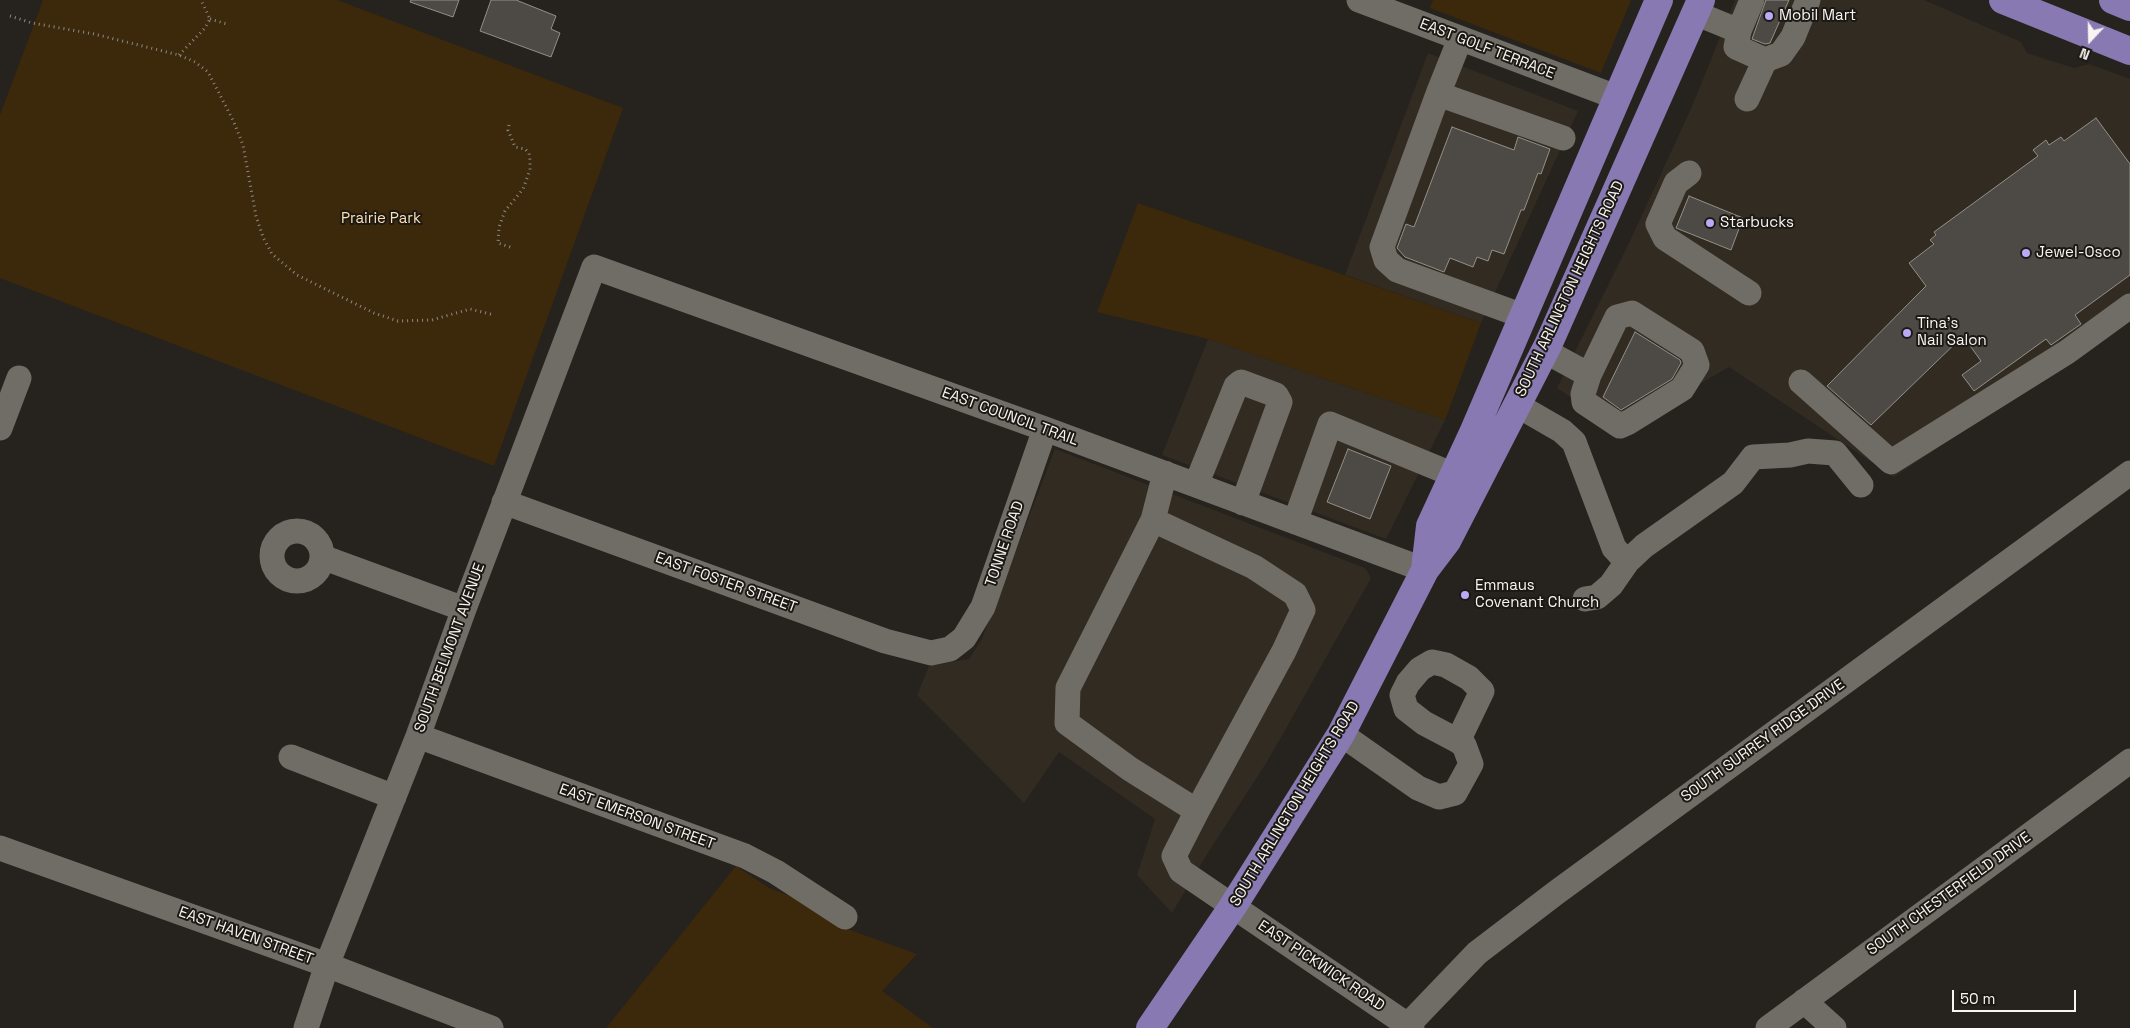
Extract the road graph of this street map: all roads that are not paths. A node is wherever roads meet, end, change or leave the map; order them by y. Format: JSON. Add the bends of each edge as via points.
{"nodes":[{"id":1,"x":1359,"y":0,"type":"edge"},
{"id":2,"x":1658,"y":0,"type":"edge"},
{"id":3,"x":1752,"y":0,"type":"edge"},
{"id":4,"x":1808,"y":0,"type":"edge"},
{"id":5,"x":2003,"y":0,"type":"edge"},
{"id":6,"x":2113,"y":0,"type":"edge"},
{"id":7,"x":1698,"y":7,"type":"edge"},
{"id":8,"x":2130,"y":7,"type":"edge"},
{"id":9,"x":1739,"y":31,"type":"junction"},
{"id":10,"x":1460,"y":38,"type":"junction"},
{"id":11,"x":2130,"y":51,"type":"edge"},
{"id":12,"x":1765,"y":60,"type":"junction"},
{"id":13,"x":1438,"y":94,"type":"junction"},
{"id":14,"x":1616,"y":98,"type":"junction"},
{"id":15,"x":1747,"y":99,"type":"dead end"},
{"id":16,"x":1563,"y":138,"type":"dead end"},
{"id":17,"x":1689,"y":173,"type":"dead end"},
{"id":18,"x":594,"y":268,"type":"joint"},
{"id":19,"x":1749,"y":293,"type":"dead end"},
{"id":20,"x":2130,"y":306,"type":"edge"},
{"id":21,"x":1523,"y":316,"type":"junction"},
{"id":22,"x":1545,"y":351,"type":"junction"},
{"id":23,"x":1589,"y":375,"type":"junction"},
{"id":24,"x":19,"y":378,"type":"dead end"},
{"id":25,"x":1801,"y":382,"type":"dead end"},
{"id":26,"x":1518,"y":405,"type":"junction"},
{"id":27,"x":0,"y":428,"type":"edge"},
{"id":28,"x":1045,"y":429,"type":"junction"},
{"id":29,"x":1165,"y":473,"type":"junction"},
{"id":30,"x":2130,"y":473,"type":"edge"},
{"id":31,"x":1454,"y":475,"type":"junction"},
{"id":32,"x":1196,"y":485,"type":"junction"},
{"id":33,"x":1861,"y":485,"type":"dead end"},
{"id":34,"x":504,"y":502,"type":"junction"},
{"id":35,"x":1243,"y":503,"type":"junction"},
{"id":36,"x":1153,"y":520,"type":"junction"},
{"id":37,"x":1295,"y":522,"type":"junction"},
{"id":38,"x":322,"y":557,"type":"dead end"},
{"id":39,"x":1628,"y":562,"type":"junction"},
{"id":40,"x":1425,"y":570,"type":"junction"},
{"id":41,"x":1585,"y":599,"type":"dead end"},
{"id":42,"x":464,"y":609,"type":"junction"},
{"id":43,"x":950,"y":649,"type":"joint"},
{"id":44,"x":1374,"y":669,"type":"junction"},
{"id":45,"x":1406,"y":686,"type":"junction"},
{"id":46,"x":1341,"y":734,"type":"junction"},
{"id":47,"x":418,"y":736,"type":"junction"},
{"id":48,"x":1458,"y":742,"type":"junction"},
{"id":49,"x":290,"y":757,"type":"dead end"},
{"id":50,"x":2130,"y":761,"type":"edge"},
{"id":51,"x":394,"y":797,"type":"junction"},
{"id":52,"x":1197,"y":811,"type":"junction"},
{"id":53,"x":0,"y":848,"type":"edge"},
{"id":54,"x":1233,"y":906,"type":"junction"},
{"id":55,"x":846,"y":917,"type":"dead end"},
{"id":56,"x":327,"y":965,"type":"junction"},
{"id":57,"x":1804,"y":1001,"type":"junction"},
{"id":58,"x":1410,"y":1027,"type":"edge"},
{"id":59,"x":306,"y":1028,"type":"edge"},
{"id":60,"x":492,"y":1028,"type":"edge"},
{"id":61,"x":1150,"y":1028,"type":"edge"},
{"id":62,"x":1768,"y":1028,"type":"edge"},
{"id":63,"x":1834,"y":1028,"type":"edge"}],
"edges":[{"from":1,"to":10,"type":"street","name":"EAST GOLF TERRACE"},
{"from":2,"to":14,"type":"main road","name":"SOUTH ARLINGTON HEIGHTS ROAD"},
{"from":3,"to":9,"type":"street"},
{"from":4,"to":12,"type":"street","via":[[1793,36],[1781,54]]},
{"from":5,"to":11,"type":"main road"},
{"from":6,"to":8,"type":"main road"},
{"from":7,"to":9,"type":"street"},
{"from":7,"to":22,"type":"main road","name":"SOUTH ARLINGTON HEIGHTS ROAD"},
{"from":9,"to":12,"type":"street","via":[[1736,46]]},
{"from":10,"to":13,"type":"street"},
{"from":10,"to":14,"type":"street","name":"EAST GOLF TERRACE"},
{"from":12,"to":15,"type":"street"},
{"from":13,"to":16,"type":"street"},
{"from":13,"to":21,"type":"street","via":[[1382,246],[1386,260],[1397,270]]},
{"from":14,"to":21,"type":"main road","name":"SOUTH ARLINGTON HEIGHTS ROAD"},
{"from":17,"to":19,"type":"street","via":[[1676,184],[1658,224],[1665,238]]},
{"from":18,"to":28,"type":"street","name":"EAST COUNCIL TRAIL"},
{"from":18,"to":34,"type":"street","name":"SOUTH BELMONT AVENUE"},
{"from":20,"to":25,"type":"street","via":[[2067,352],[1891,462]]},
{"from":21,"to":31,"type":"main road","name":"SOUTH ARLINGTON HEIGHTS ROAD"},
{"from":22,"to":23,"type":"street"},
{"from":22,"to":26,"type":"main road","name":"SOUTH ARLINGTON HEIGHTS ROAD"},
{"from":23,"to":23,"type":"street","via":[[1617,317],[1632,313],[1692,351],[1697,365],[1682,389],[1620,426],[1584,402]]},
{"from":24,"to":27,"type":"street"},
{"from":26,"to":39,"type":"street","via":[[1562,431],[1574,442],[1614,548]]},
{"from":26,"to":40,"type":"main road","name":"SOUTH ARLINGTON HEIGHTS ROAD","via":[[1447,541]]},
{"from":28,"to":29,"type":"street","name":"EAST COUNCIL TRAIL"},
{"from":28,"to":43,"type":"street","name":"TONNE ROAD","via":[[983,607],[964,638]]},
{"from":29,"to":32,"type":"street","name":"EAST COUNCIL TRAIL"},
{"from":29,"to":36,"type":"street"},
{"from":30,"to":58,"type":"street","name":"SOUTH SURREY RIDGE DRIVE","via":[[1556,892],[1477,954]]},
{"from":31,"to":37,"type":"street","via":[[1330,424]]},
{"from":31,"to":40,"type":"main road","name":"SOUTH ARLINGTON HEIGHTS ROAD","via":[[1430,526]]},
{"from":32,"to":35,"type":"street","name":"EAST COUNCIL TRAIL"},
{"from":32,"to":35,"type":"street","via":[[1236,386],[1241,382],[1276,395],[1280,402]]},
{"from":33,"to":39,"type":"street","via":[[1835,454],[1808,451],[1753,457],[1733,483],[1644,546]]},
{"from":34,"to":42,"type":"street","name":"SOUTH BELMONT AVENUE"},
{"from":34,"to":43,"type":"street","name":"EAST FOSTER STREET","via":[[885,642],[931,653]]},
{"from":35,"to":37,"type":"street","name":"EAST COUNCIL TRAIL"},
{"from":36,"to":52,"type":"street","via":[[1068,688],[1067,723],[1130,769]]},
{"from":36,"to":52,"type":"street","via":[[1254,567],[1295,594],[1303,610]]},
{"from":37,"to":40,"type":"street","name":"EAST COUNCIL TRAIL"},
{"from":38,"to":42,"type":"street"},
{"from":39,"to":41,"type":"street","via":[[1611,585],[1597,597]]},
{"from":40,"to":44,"type":"main road","name":"SOUTH ARLINGTON HEIGHTS ROAD"},
{"from":42,"to":47,"type":"street","name":"SOUTH BELMONT AVENUE"},
{"from":44,"to":45,"type":"street"},
{"from":44,"to":46,"type":"main road","name":"SOUTH ARLINGTON HEIGHTS ROAD"},
{"from":45,"to":48,"type":"street","via":[[1402,695],[1406,709]]},
{"from":45,"to":48,"type":"street","via":[[1420,669],[1432,662],[1446,665],[1470,678],[1482,691]]},
{"from":46,"to":48,"type":"street","via":[[1418,788],[1439,797],[1455,793],[1471,764],[1464,745]]},
{"from":46,"to":54,"type":"main road","name":"SOUTH ARLINGTON HEIGHTS ROAD"},
{"from":47,"to":51,"type":"street","name":"SOUTH BELMONT AVENUE"},
{"from":47,"to":55,"type":"street","name":"EAST EMERSON STREET","via":[[745,856]]},
{"from":49,"to":51,"type":"street"},
{"from":50,"to":57,"type":"street","name":"SOUTH CHESTERFIELD DRIVE"},
{"from":51,"to":56,"type":"street","name":"SOUTH BELMONT AVENUE"},
{"from":52,"to":54,"type":"street","name":"EAST PICKWICK ROAD","via":[[1174,856],[1181,871]]},
{"from":53,"to":56,"type":"street","name":"EAST HAVEN STREET"},
{"from":54,"to":58,"type":"street","name":"EAST PICKWICK ROAD"},
{"from":54,"to":61,"type":"main road","name":"SOUTH ARLINGTON HEIGHTS ROAD"},
{"from":56,"to":59,"type":"street","name":"SOUTH BELMONT AVENUE"},
{"from":56,"to":60,"type":"street","name":"EAST HAVEN STREET"},
{"from":57,"to":62,"type":"street","name":"SOUTH CHESTERFIELD DRIVE"},
{"from":57,"to":63,"type":"street"}]}
